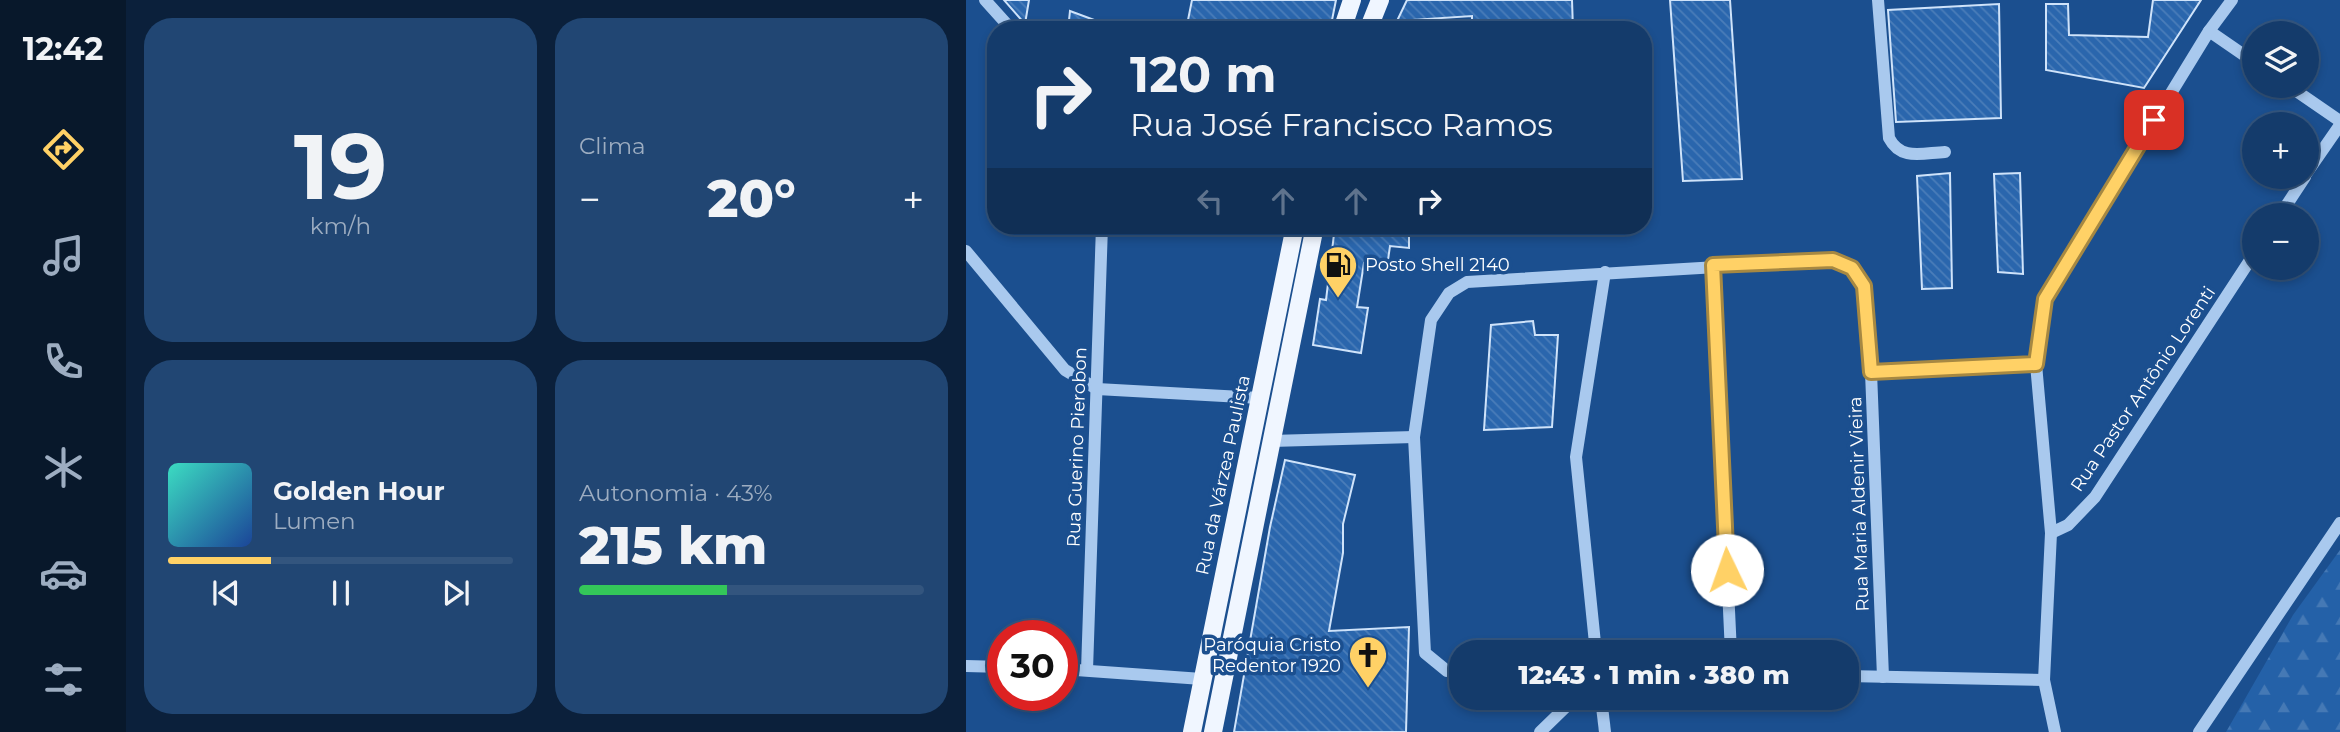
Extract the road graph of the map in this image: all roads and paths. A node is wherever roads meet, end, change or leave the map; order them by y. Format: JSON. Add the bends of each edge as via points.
{"nodes":[{"id":1,"x":985,"y":0,"type":"edge"},
{"id":2,"x":1352,"y":0,"type":"edge"},
{"id":3,"x":1380,"y":0,"type":"edge"},
{"id":4,"x":1878,"y":0,"type":"edge"},
{"id":5,"x":2232,"y":0,"type":"edge"},
{"id":6,"x":1004,"y":21,"type":"edge"},
{"id":7,"x":1345,"y":21,"type":"edge"},
{"id":8,"x":1372,"y":21,"type":"edge"},
{"id":9,"x":2209,"y":31,"type":"junction"},
{"id":10,"x":2242,"y":54,"type":"edge"},
{"id":11,"x":2306,"y":98,"type":"edge"},
{"id":12,"x":2340,"y":123,"type":"edge"},
{"id":13,"x":1945,"y":152,"type":"dead end"},
{"id":14,"x":2319,"y":156,"type":"edge"},
{"id":15,"x":1102,"y":235,"type":"edge"},
{"id":16,"x":1292,"y":235,"type":"edge"},
{"id":17,"x":1313,"y":235,"type":"edge"},
{"id":18,"x":966,"y":251,"type":"edge"},
{"id":19,"x":1713,"y":265,"type":"junction"},
{"id":20,"x":1605,"y":272,"type":"junction"},
{"id":21,"x":2242,"y":272,"type":"edge"},
{"id":22,"x":2036,"y":364,"type":"junction"},
{"id":23,"x":1871,"y":372,"type":"junction"},
{"id":24,"x":1097,"y":389,"type":"junction"},
{"id":25,"x":1260,"y":398,"type":"junction"},
{"id":26,"x":1414,"y":437,"type":"junction"},
{"id":27,"x":1271,"y":441,"type":"junction"},
{"id":28,"x":2340,"y":523,"type":"edge"},
{"id":29,"x":2051,"y":533,"type":"junction"},
{"id":30,"x":1595,"y":640,"type":"edge"},
{"id":31,"x":1730,"y":640,"type":"edge"},
{"id":32,"x":966,"y":666,"type":"edge"},
{"id":33,"x":987,"y":667,"type":"edge"},
{"id":34,"x":1078,"y":670,"type":"edge"},
{"id":35,"x":1087,"y":670,"type":"junction"},
{"id":36,"x":1449,"y":671,"type":"edge"},
{"id":37,"x":1859,"y":676,"type":"edge"},
{"id":38,"x":1883,"y":677,"type":"junction"},
{"id":39,"x":1202,"y":679,"type":"junction"},
{"id":40,"x":2044,"y":680,"type":"junction"},
{"id":41,"x":1563,"y":710,"type":"edge"},
{"id":42,"x":1602,"y":710,"type":"edge"},
{"id":43,"x":1192,"y":732,"type":"edge"},
{"id":44,"x":1213,"y":732,"type":"edge"},
{"id":45,"x":1540,"y":732,"type":"edge"},
{"id":46,"x":1605,"y":732,"type":"edge"},
{"id":47,"x":2055,"y":732,"type":"edge"},
{"id":48,"x":2199,"y":732,"type":"edge"}],
"edges":[{"from":1,"to":6,"type":"street"},
{"from":2,"to":7,"type":"main road"},
{"from":3,"to":8,"type":"main road"},
{"from":4,"to":13,"type":"street","via":[[1889,138],[1903,155]]},
{"from":5,"to":9,"type":"street"},
{"from":9,"to":10,"type":"street"},
{"from":9,"to":22,"type":"street","via":[[2045,299]]},
{"from":11,"to":12,"type":"street"},
{"from":12,"to":14,"type":"street"},
{"from":15,"to":24,"type":"street","name":"Rua Guerino Pierobon"},
{"from":16,"to":25,"type":"main road","name":"Rua da Várzea Paulista"},
{"from":17,"to":27,"type":"main road"},
{"from":18,"to":24,"type":"street","via":[[1065,370]]},
{"from":19,"to":20,"type":"street","name":"Rua Maria Aldenir Vieira"},
{"from":19,"to":23,"type":"street","name":"Rua Maria Aldenir Vieira","via":[[1833,260],[1852,268],[1864,286]]},
{"from":19,"to":31,"type":"street"},
{"from":20,"to":26,"type":"street","name":"Rua Maria Aldenir Vieira","via":[[1467,282],[1448,293],[1431,320]]},
{"from":20,"to":30,"type":"street","via":[[1576,457]]},
{"from":21,"to":29,"type":"street","name":"Rua Pastor Antônio Lorenti","via":[[2095,497],[2068,526]]},
{"from":22,"to":23,"type":"street"},
{"from":22,"to":29,"type":"street"},
{"from":23,"to":38,"type":"street","name":"Rua Maria Aldenir Vieira"},
{"from":24,"to":25,"type":"street"},
{"from":24,"to":35,"type":"street","name":"Rua Guerino Pierobon"},
{"from":25,"to":39,"type":"main road","name":"Rua da Várzea Paulista"},
{"from":26,"to":27,"type":"street"},
{"from":26,"to":36,"type":"street","name":"Rua Maria Aldenir Vieira","via":[[1425,653]]},
{"from":27,"to":44,"type":"main road"},
{"from":28,"to":48,"type":"street"},
{"from":29,"to":40,"type":"street"},
{"from":32,"to":33,"type":"street"},
{"from":34,"to":35,"type":"street"},
{"from":35,"to":39,"type":"street"},
{"from":37,"to":38,"type":"street"},
{"from":38,"to":40,"type":"street"},
{"from":39,"to":43,"type":"main road","name":"Rua da Várzea Paulista"},
{"from":40,"to":47,"type":"street"},
{"from":41,"to":45,"type":"street"},
{"from":42,"to":46,"type":"street"}]}
